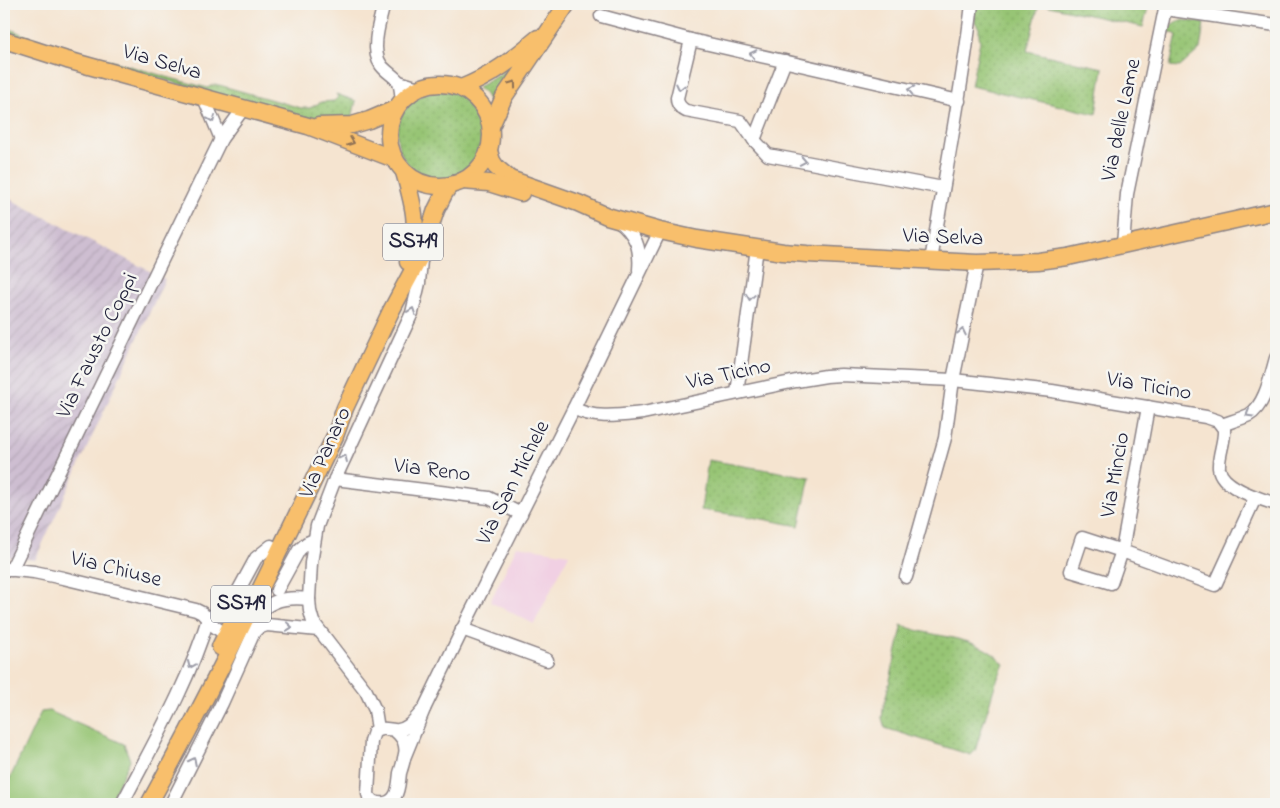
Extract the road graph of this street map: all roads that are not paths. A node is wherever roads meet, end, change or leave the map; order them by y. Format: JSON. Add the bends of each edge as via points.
{"nodes":[{"id":1,"x":384,"y":4,"type":"edge"},
{"id":2,"x":567,"y":4,"type":"edge"},
{"id":3,"x":972,"y":4,"type":"edge"},
{"id":4,"x":1166,"y":6,"type":"edge"},
{"id":5,"x":601,"y":16,"type":"dead end"},
{"id":6,"x":1276,"y":25,"type":"edge"},
{"id":7,"x":551,"y":27,"type":"junction"},
{"id":8,"x":4,"y":40,"type":"edge"},
{"id":9,"x":691,"y":40,"type":"junction"},
{"id":10,"x":785,"y":61,"type":"junction"},
{"id":11,"x":399,"y":82,"type":"junction"},
{"id":12,"x":419,"y":88,"type":"junction"},
{"id":13,"x":461,"y":88,"type":"junction"},
{"id":14,"x":204,"y":98,"type":"junction"},
{"id":15,"x":959,"y":101,"type":"junction"},
{"id":16,"x":399,"y":105,"type":"junction"},
{"id":17,"x":243,"y":109,"type":"junction"},
{"id":18,"x":308,"y":126,"type":"junction"},
{"id":19,"x":490,"y":126,"type":"junction"},
{"id":20,"x":220,"y":139,"type":"junction"},
{"id":21,"x":754,"y":140,"type":"junction"},
{"id":22,"x":489,"y":151,"type":"junction"},
{"id":23,"x":399,"y":165,"type":"junction"},
{"id":24,"x":456,"y":184,"type":"junction"},
{"id":25,"x":943,"y":188,"type":"junction"},
{"id":26,"x":1276,"y":211,"type":"edge"},
{"id":27,"x":612,"y":217,"type":"junction"},
{"id":28,"x":660,"y":231,"type":"junction"},
{"id":29,"x":1123,"y":245,"type":"junction"},
{"id":30,"x":756,"y":248,"type":"junction"},
{"id":31,"x":421,"y":254,"type":"junction"},
{"id":32,"x":931,"y":260,"type":"junction"},
{"id":33,"x":976,"y":263,"type":"junction"},
{"id":34,"x":638,"y":275,"type":"junction"},
{"id":35,"x":391,"y":311,"type":"junction"},
{"id":36,"x":1276,"y":358,"type":"edge"},
{"id":37,"x":953,"y":380,"type":"junction"},
{"id":38,"x":738,"y":393,"type":"junction"},
{"id":39,"x":1148,"y":407,"type":"junction"},
{"id":40,"x":344,"y":408,"type":"junction"},
{"id":41,"x":574,"y":408,"type":"junction"},
{"id":42,"x":1222,"y":425,"type":"junction"},
{"id":43,"x":335,"y":479,"type":"junction"},
{"id":44,"x":1255,"y":498,"type":"junction"},
{"id":45,"x":1276,"y":504,"type":"edge"},
{"id":46,"x":521,"y":514,"type":"junction"},
{"id":47,"x":314,"y":540,"type":"junction"},
{"id":48,"x":271,"y":546,"type":"junction"},
{"id":49,"x":1122,"y":551,"type":"junction"},
{"id":50,"x":8,"y":570,"type":"edge"},
{"id":51,"x":906,"y":577,"type":"dead end"},
{"id":52,"x":277,"y":590,"type":"dead end"},
{"id":53,"x":309,"y":599,"type":"junction"},
{"id":54,"x":208,"y":619,"type":"junction"},
{"id":55,"x":241,"y":629,"type":"junction"},
{"id":56,"x":462,"y":629,"type":"junction"},
{"id":57,"x":318,"y":630,"type":"junction"},
{"id":58,"x":226,"y":635,"type":"junction"},
{"id":59,"x":547,"y":660,"type":"dead end"},
{"id":60,"x":424,"y":709,"type":"junction"},
{"id":61,"x":378,"y":730,"type":"junction"},
{"id":62,"x":394,"y":730,"type":"junction"},
{"id":63,"x":404,"y":758,"type":"junction"},
{"id":64,"x":365,"y":799,"type":"edge"},
{"id":65,"x":399,"y":799,"type":"edge"},
{"id":66,"x":122,"y":804,"type":"edge"},
{"id":67,"x":147,"y":804,"type":"edge"},
{"id":68,"x":171,"y":804,"type":"edge"},
{"id":69,"x":377,"y":804,"type":"edge"}],
"edges":[{"from":1,"to":11,"type":"street","via":[[376,50],[381,66]]},
{"from":2,"to":7,"type":"main road"},
{"from":3,"to":15,"type":"street"},
{"from":4,"to":6,"type":"street"},
{"from":4,"to":29,"type":"street","name":"Via delle Lame","via":[[1127,194]]},
{"from":5,"to":9,"type":"street"},
{"from":7,"to":13,"type":"main road","via":[[508,63]]},
{"from":19,"to":7,"type":"main road","one_way":true,"via":[[504,97]]},
{"from":8,"to":14,"type":"main road","name":"Via Selva"},
{"from":10,"to":9,"type":"street","one_way":true},
{"from":9,"to":21,"type":"street","one_way":true,"via":[[678,104],[686,111],[740,121]]},
{"from":15,"to":10,"type":"street","one_way":true},
{"from":10,"to":21,"type":"street"},
{"from":11,"to":12,"type":"street"},
{"from":11,"to":16,"type":"street"},
{"from":12,"to":13,"type":"main road","via":[[440,83]]},
{"from":12,"to":16,"type":"main road"},
{"from":13,"to":19,"type":"main road","via":[[480,103]]},
{"from":14,"to":17,"type":"main road","name":"Via Selva"},
{"from":14,"to":20,"type":"street","one_way":true},
{"from":15,"to":25,"type":"street"},
{"from":16,"to":18,"type":"main road","name":"Via Selva","via":[[352,125]]},
{"from":16,"to":23,"type":"main road","via":[[389,130],[390,145]]},
{"from":17,"to":18,"type":"main road","name":"Via Selva"},
{"from":17,"to":20,"type":"street","name":"Via Fausto Coppi"},
{"from":18,"to":23,"type":"main road","name":"Via Selva","one_way":true},
{"from":19,"to":22,"type":"main road"},
{"from":20,"to":50,"type":"street","name":"Via Fausto Coppi"},
{"from":21,"to":25,"type":"street","one_way":true,"via":[[768,155]]},
{"from":22,"to":24,"type":"main road","via":[[478,169]]},
{"from":22,"to":27,"type":"main road","name":"Via Selva","via":[[496,167],[510,179]]},
{"from":23,"to":24,"type":"main road","via":[[414,179],[428,185]]},
{"from":23,"to":35,"type":"main road","number":"SS719","via":[[413,204],[415,228],[413,248]]},
{"from":24,"to":27,"type":"main road","name":"Via Selva","via":[[489,183],[577,210]]},
{"from":24,"to":31,"type":"main road","number":"SS719","via":[[436,210]]},
{"from":25,"to":32,"type":"street"},
{"from":26,"to":29,"type":"main road","name":"Via Selva"},
{"from":27,"to":28,"type":"main road","name":"Via Selva"},
{"from":27,"to":34,"type":"street","name":"Via San Michele","via":[[633,234],[639,252]]},
{"from":28,"to":30,"type":"main road","name":"Via Selva"},
{"from":28,"to":34,"type":"street","name":"Via San Michele"},
{"from":29,"to":33,"type":"main road","name":"Via Selva","via":[[1068,257]]},
{"from":30,"to":32,"type":"main road","name":"Via Selva"},
{"from":30,"to":38,"type":"street","one_way":true},
{"from":31,"to":35,"type":"main road","number":"SS719"},
{"from":43,"to":31,"type":"street","name":"Via Panaro","one_way":true,"via":[[412,313]]},
{"from":32,"to":33,"type":"main road","name":"Via Selva"},
{"from":37,"to":33,"type":"street","one_way":true},
{"from":34,"to":41,"type":"street","name":"Via San Michele"},
{"from":35,"to":40,"type":"main road","number":"SS719"},
{"from":36,"to":42,"type":"street","one_way":true,"via":[[1258,408],[1247,416]]},
{"from":37,"to":38,"type":"street","name":"Via Ticino","via":[[841,375]]},
{"from":37,"to":39,"type":"street","name":"Via Ticino","via":[[1052,390]]},
{"from":37,"to":51,"type":"street","via":[[945,438]]},
{"from":38,"to":41,"type":"street","name":"Via Ticino","via":[[620,416]]},
{"from":39,"to":42,"type":"street","name":"Via Ticino","via":[[1206,417]]},
{"from":39,"to":49,"type":"street","name":"Via Mincio"},
{"from":40,"to":48,"type":"main road","number":"SS719","via":[[327,434]]},
{"from":40,"to":55,"type":"main road","number":"SS719","via":[[335,436]]},
{"from":41,"to":46,"type":"street","name":"Via San Michele"},
{"from":42,"to":44,"type":"street","via":[[1220,472],[1237,489]]},
{"from":43,"to":46,"type":"street","name":"Via Reno","via":[[489,498]]},
{"from":43,"to":47,"type":"street","name":"Via Panaro"},
{"from":44,"to":45,"type":"street"},
{"from":44,"to":49,"type":"street","name":"Via Mincio","via":[[1214,585]]},
{"from":46,"to":56,"type":"street","name":"Via San Michele"},
{"from":47,"to":52,"type":"street","via":[[299,550]]},
{"from":47,"to":53,"type":"street","name":"Via Panaro"},
{"from":48,"to":54,"type":"street","via":[[256,558],[228,605]]},
{"from":48,"to":58,"type":"main road","number":"SS719"},
{"from":49,"to":49,"type":"street","name":"Via Mincio","via":[[1082,538],[1071,570],[1111,583]]},
{"from":50,"to":54,"type":"street","name":"Via Chiuse","via":[[63,578],[196,610]]},
{"from":53,"to":55,"type":"street","via":[[288,598],[271,603]]},
{"from":53,"to":57,"type":"street","via":[[311,617]]},
{"from":54,"to":58,"type":"street","name":"Via Chiuse"},
{"from":54,"to":66,"type":"street","one_way":true,"via":[[184,684]]},
{"from":55,"to":67,"type":"main road","number":"SS719"},
{"from":56,"to":59,"type":"street"},
{"from":56,"to":60,"type":"street","name":"Via San Michele"},
{"from":57,"to":61,"type":"street","via":[[366,691],[375,710]]},
{"from":68,"to":57,"type":"street","one_way":true,"via":[[254,632],[267,625]]},
{"from":58,"to":67,"type":"main road","number":"SS719"},
{"from":60,"to":62,"type":"street","name":"Via San Michele","via":[[411,724]]},
{"from":60,"to":63,"type":"street","name":"Via San Michele"},
{"from":61,"to":62,"type":"street"},
{"from":61,"to":64,"type":"street","via":[[371,741]]},
{"from":62,"to":63,"type":"street","via":[[404,742]]},
{"from":63,"to":65,"type":"street","name":"Via San Michele","via":[[398,782]]},
{"from":64,"to":69,"type":"street"},
{"from":65,"to":69,"type":"street"}]}
